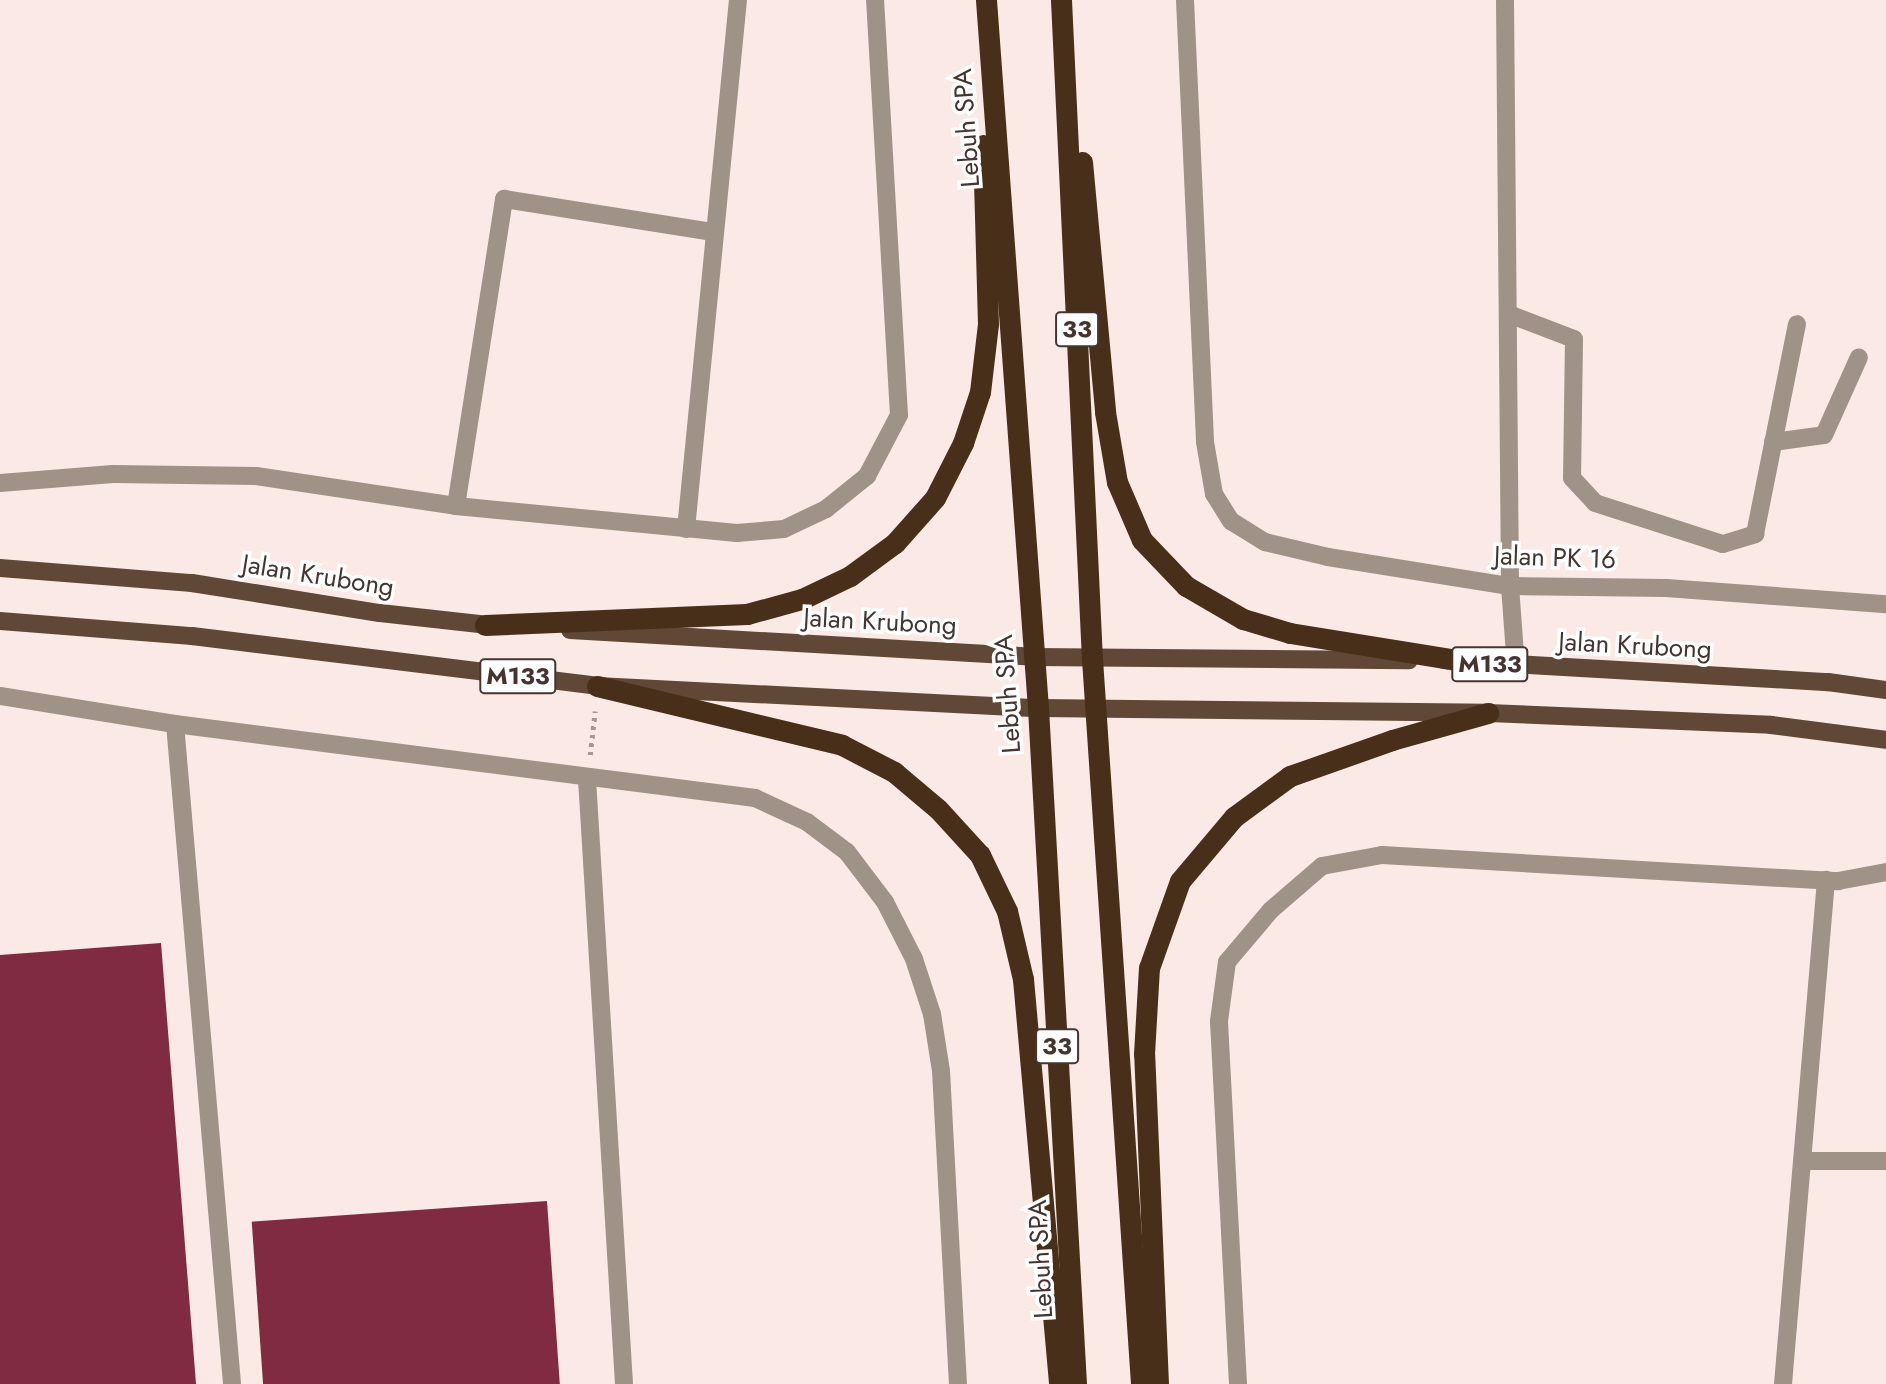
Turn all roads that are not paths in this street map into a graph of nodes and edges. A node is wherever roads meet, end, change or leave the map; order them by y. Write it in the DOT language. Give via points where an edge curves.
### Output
graph roads {
  1 [pos="738,0"];
  2 [pos="875,0"];
  3 [pos="980,0"];
  4 [pos="986,0"];
  5 [pos="1061,0"];
  6 [pos="1067,0"];
  7 [pos="1185,0"];
  8 [pos="1506,0"];
  9 [pos="713,232"];
  10 [pos="1511,315"];
  11 [pos="1797,324"];
  12 [pos="1859,357"];
  13 [pos="1773,442"];
  14 [pos="0,484"];
  15 [pos="456,506"];
  16 [pos="686,529"];
  17 [pos="0,568"];
  18 [pos="1510,586"];
  19 [pos="1886,604"];
  20 [pos="0,621"];
  21 [pos="485,625"];
  22 [pos="1033,657"];
  23 [pos="1092,659"];
  24 [pos="1456,660"];
  25 [pos="1517,667"];
  26 [pos="597,686"];
  27 [pos="1886,690"];
  28 [pos="0,696"];
  29 [pos="1038,708"];
  30 [pos="1096,709"];
  31 [pos="1488,713"];
  32 [pos="175,724"];
  33 [pos="1886,740"];
  34 [pos="587,779"];
  35 [pos="1886,872"];
  36 [pos="1826,880"];
  37 [pos="1802,1161"];
  38 [pos="1886,1161"];
  39 [pos="232,1384"];
  40 [pos="624,1384"];
  41 [pos="958,1384"];
  42 [pos="1059,1384"];
  43 [pos="1076,1384"];
  44 [pos="1141,1384"];
  45 [pos="1158,1384"];
  46 [pos="1238,1384"];
  47 [pos="1783,1384"];
  1 -- 9 [label="street"];
  2 -- 16 [label="street" via="899,415 867,476 826,509 784,528 737,533"];
  3 -- 21 [label="highway" via="988,324 980,392 963,443 936,498 895,543 850,576 802,599 747,614 683,620"];
  4 -- 22 [label="highway, Lebuh SPA / 33"];
  5 -- 23 [label="highway, 33"];
  6 -- 24 [label="highway" via="1105,412 1117,482 1142,540 1186,586 1243,620 1290,633"];
  7 -- 18 [label="street, Jalan PK 16" via="1205,442 1214,494 1231,521 1265,542 1328,557"];
  8 -- 10 [label="street"];
  9 -- 15 [label="street" via="504,199"];
  9 -- 16 [label="street"];
  10 -- 13 [label="street" via="1574,339 1572,478 1594,502 1723,544 1755,534"];
  10 -- 18 [label="street"];
  11 -- 13 [label="street"];
  12 -- 13 [label="street" via="1824,435"];
  14 -- 15 [label="street" via="113,474 256,476"];
  15 -- 16 [label="street"];
  17 -- 21 [label="main road, Jalan Krubong / M133" via="192,583"];
  18 -- 19 [label="street, Jalan PK 16" via="1666,588"];
  18 -- 25 [label="street"];
  20 -- 26 [label="main road, M133" via="192,636"];
  21 -- 22 [label="main road, Jalan Krubong / M133"];
  22 -- 23 [label="main road, Jalan Krubong / M133"];
  22 -- 29 [label="highway, Lebuh SPA / 33"];
  23 -- 24 [label="main road, Jalan Krubong / M133"];
  23 -- 30 [label="highway, 33"];
  24 -- 25 [label="main road, Jalan Krubong / M133"];
  25 -- 27 [label="main road, Jalan Krubong / M133" via="1828,682"];
  26 -- 29 [label="main road, M133"];
  26 -- 42 [label="highway" via="842,745 894,772 938,809 980,855 1007,911 1023,979"];
  28 -- 32 [label="street"];
  29 -- 30 [label="main road, M133"];
  29 -- 43 [label="highway, Lebuh SPA / 33"];
  30 -- 31 [label="main road, M133"];
  30 -- 44 [label="highway, 33"];
  31 -- 33 [label="main road, M133" via="1771,725"];
  31 -- 45 [label="highway" via="1290,776 1234,817 1181,881 1149,968 1144,1054"];
  32 -- 34 [label="street"];
  32 -- 39 [label="street"];
  34 -- 40 [label="street"];
  34 -- 41 [label="street" via="755,798 807,822 847,852 885,902 918,970 932,1014 940,1071"];
  35 -- 36 [label="street"];
  36 -- 37 [label="street"];
  36 -- 46 [label="street" via="1382,855 1322,866 1271,910 1227,962 1219,1021"];
  37 -- 38 [label="street"];
  37 -- 47 [label="street"];
}
